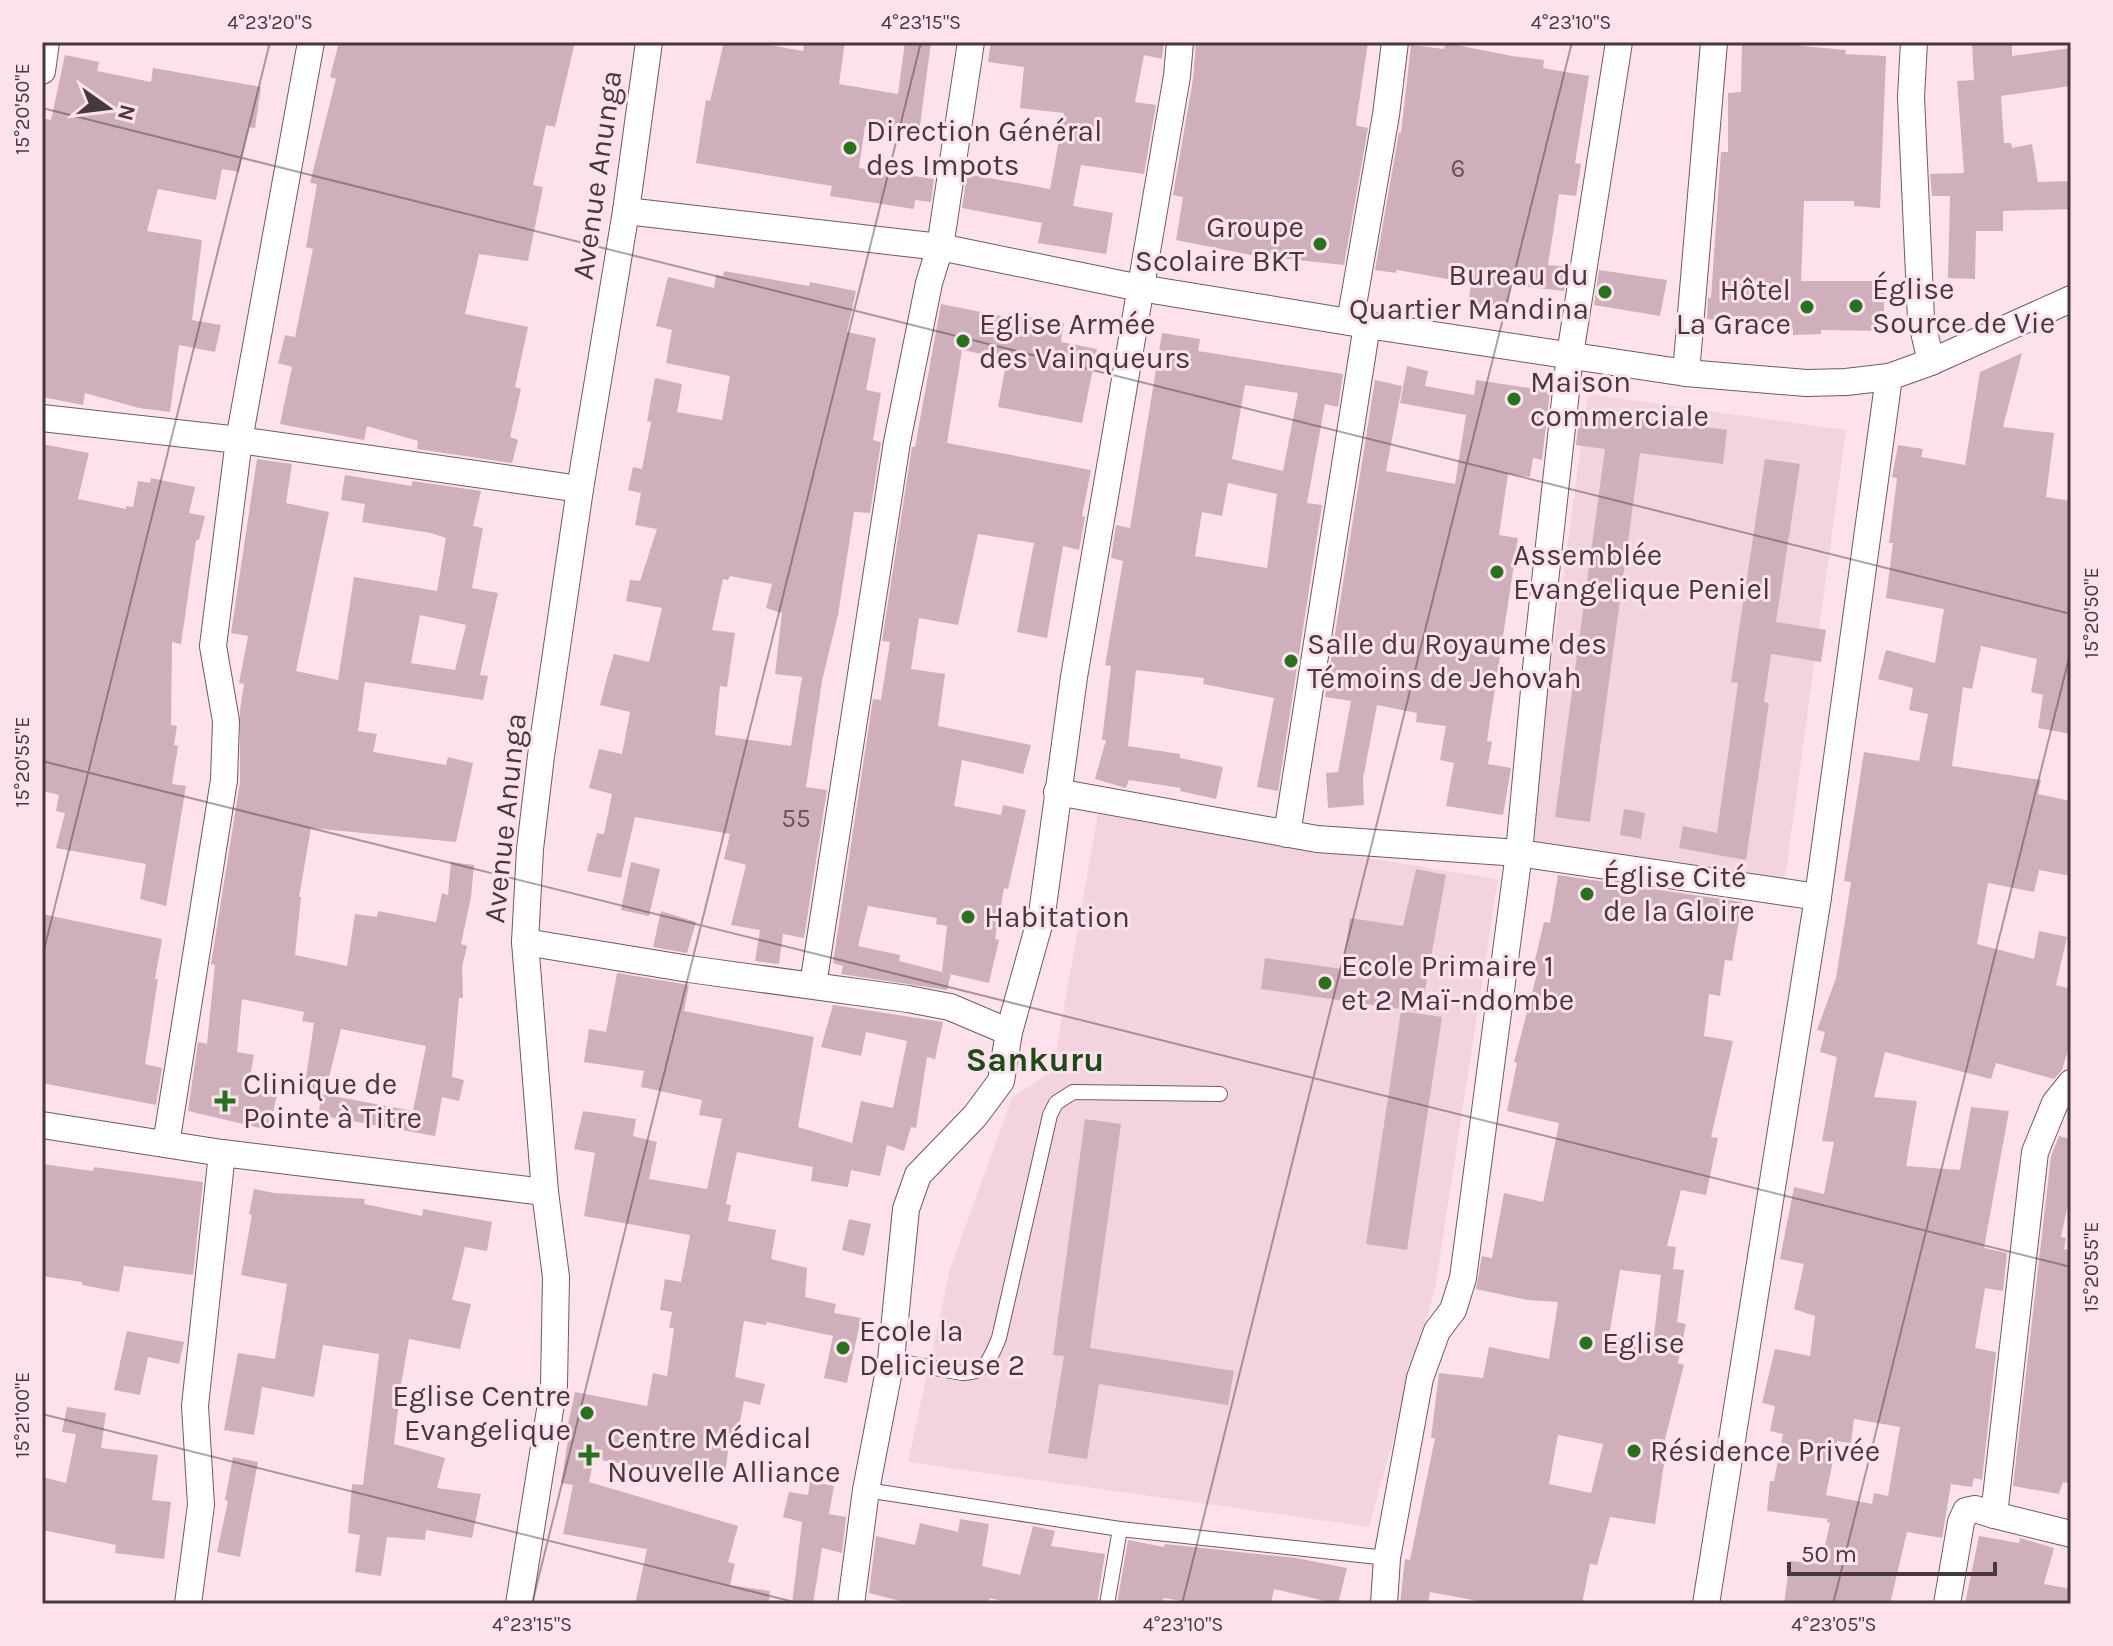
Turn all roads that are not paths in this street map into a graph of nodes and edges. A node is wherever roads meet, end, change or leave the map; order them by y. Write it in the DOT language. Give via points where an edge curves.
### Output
graph roads {
  1 [pos="46,42"];
  2 [pos="311,42"];
  3 [pos="649,42"];
  4 [pos="971,42"];
  5 [pos="1180,42"];
  6 [pos="1395,42"];
  7 [pos="1619,42"];
  8 [pos="1714,42"];
  9 [pos="1914,42"];
  10 [pos="42,71"];
  11 [pos="626,211"];
  12 [pos="940,247"];
  13 [pos="1140,288"];
  14 [pos="2071,299"];
  15 [pos="1358,324"];
  16 [pos="1570,355"];
  17 [pos="1931,362"];
  18 [pos="1686,373"];
  19 [pos="1889,377"];
  20 [pos="42,418"];
  21 [pos="239,440"];
  22 [pos="580,489"];
  23 [pos="1057,792"];
  24 [pos="1287,834"];
  25 [pos="1519,853"];
  26 [pos="1818,897"];
  27 [pos="525,942"];
  28 [pos="813,985"];
  29 [pos="1009,1032"];
  30 [pos="2071,1083"];
  31 [pos="1220,1094"];
  32 [pos="42,1125"];
  33 [pos="166,1144"];
  34 [pos="222,1153"];
  35 [pos="545,1192"];
  36 [pos="891,1360"];
  37 [pos="866,1490"];
  38 [pos="1994,1515"];
  39 [pos="1120,1529"];
  40 [pos="2071,1534"];
  41 [pos="1387,1558"];
  42 [pos="188,1604"];
  43 [pos="519,1604"];
  44 [pos="851,1604"];
  45 [pos="1107,1604"];
  46 [pos="1384,1604"];
  47 [pos="1706,1604"];
  48 [pos="1947,1604"];
  1 -- 10 [label="street"];
  2 -- 21 [label="street"];
  3 -- 11 [label="street, Avenue Anunga"];
  4 -- 12 [label="street"];
  5 -- 13 [label="street"];
  6 -- 15 [label="street"];
  7 -- 16 [label="street"];
  8 -- 18 [label="street"];
  9 -- 17 [label="street" via="1911,97 1921,319"];
  11 -- 12 [label="street"];
  11 -- 22 [label="street, Avenue Anunga"];
  12 -- 13 [label="street"];
  12 -- 28 [label="street" via="897,442"];
  13 -- 15 [label="street"];
  13 -- 23 [label="street"];
  14 -- 17 [label="street"];
  15 -- 16 [label="street"];
  15 -- 24 [label="street"];
  16 -- 18 [label="street"];
  16 -- 25 [label="street"];
  17 -- 19 [label="street"];
  18 -- 19 [label="street" via="1806,383"];
  19 -- 26 [label="street"];
  20 -- 21 [label="street"];
  21 -- 22 [label="street"];
  21 -- 33 [label="street" via="213,646 226,721 224,780"];
  22 -- 27 [label="street, Avenue Anunga" via="541,756"];
  23 -- 24 [label="street"];
  23 -- 29 [label="street" via="1042,914"];
  24 -- 25 [label="street"];
  25 -- 26 [label="street"];
  25 -- 41 [label="street" via="1463,1278 1420,1378"];
  26 -- 47 [label="street"];
  27 -- 28 [label="street"];
  27 -- 35 [label="street, Avenue Anunga"];
  28 -- 29 [label="street" via="950,1007"];
  29 -- 36 [label="street" via="1001,1081 918,1175 906,1209"];
  30 -- 38 [label="street" via="2055,1103 2035,1152"];
  31 -- 36 [label="lane" via="1073,1092 1056,1103 999,1338 987,1366 974,1374"];
  32 -- 33 [label="street"];
  33 -- 34 [label="street"];
  34 -- 35 [label="street"];
  34 -- 42 [label="street" via="195,1406 201,1505"];
  35 -- 43 [label="street, Avenue Anunga" via="556,1277 554,1385"];
  36 -- 37 [label="street"];
  37 -- 39 [label="lane"];
  37 -- 44 [label="street"];
  38 -- 40 [label="street"];
  38 -- 48 [label="street" via="1966,1511"];
  39 -- 41 [label="lane"];
  39 -- 45 [label="lane"];
  41 -- 46 [label="street"];
}
